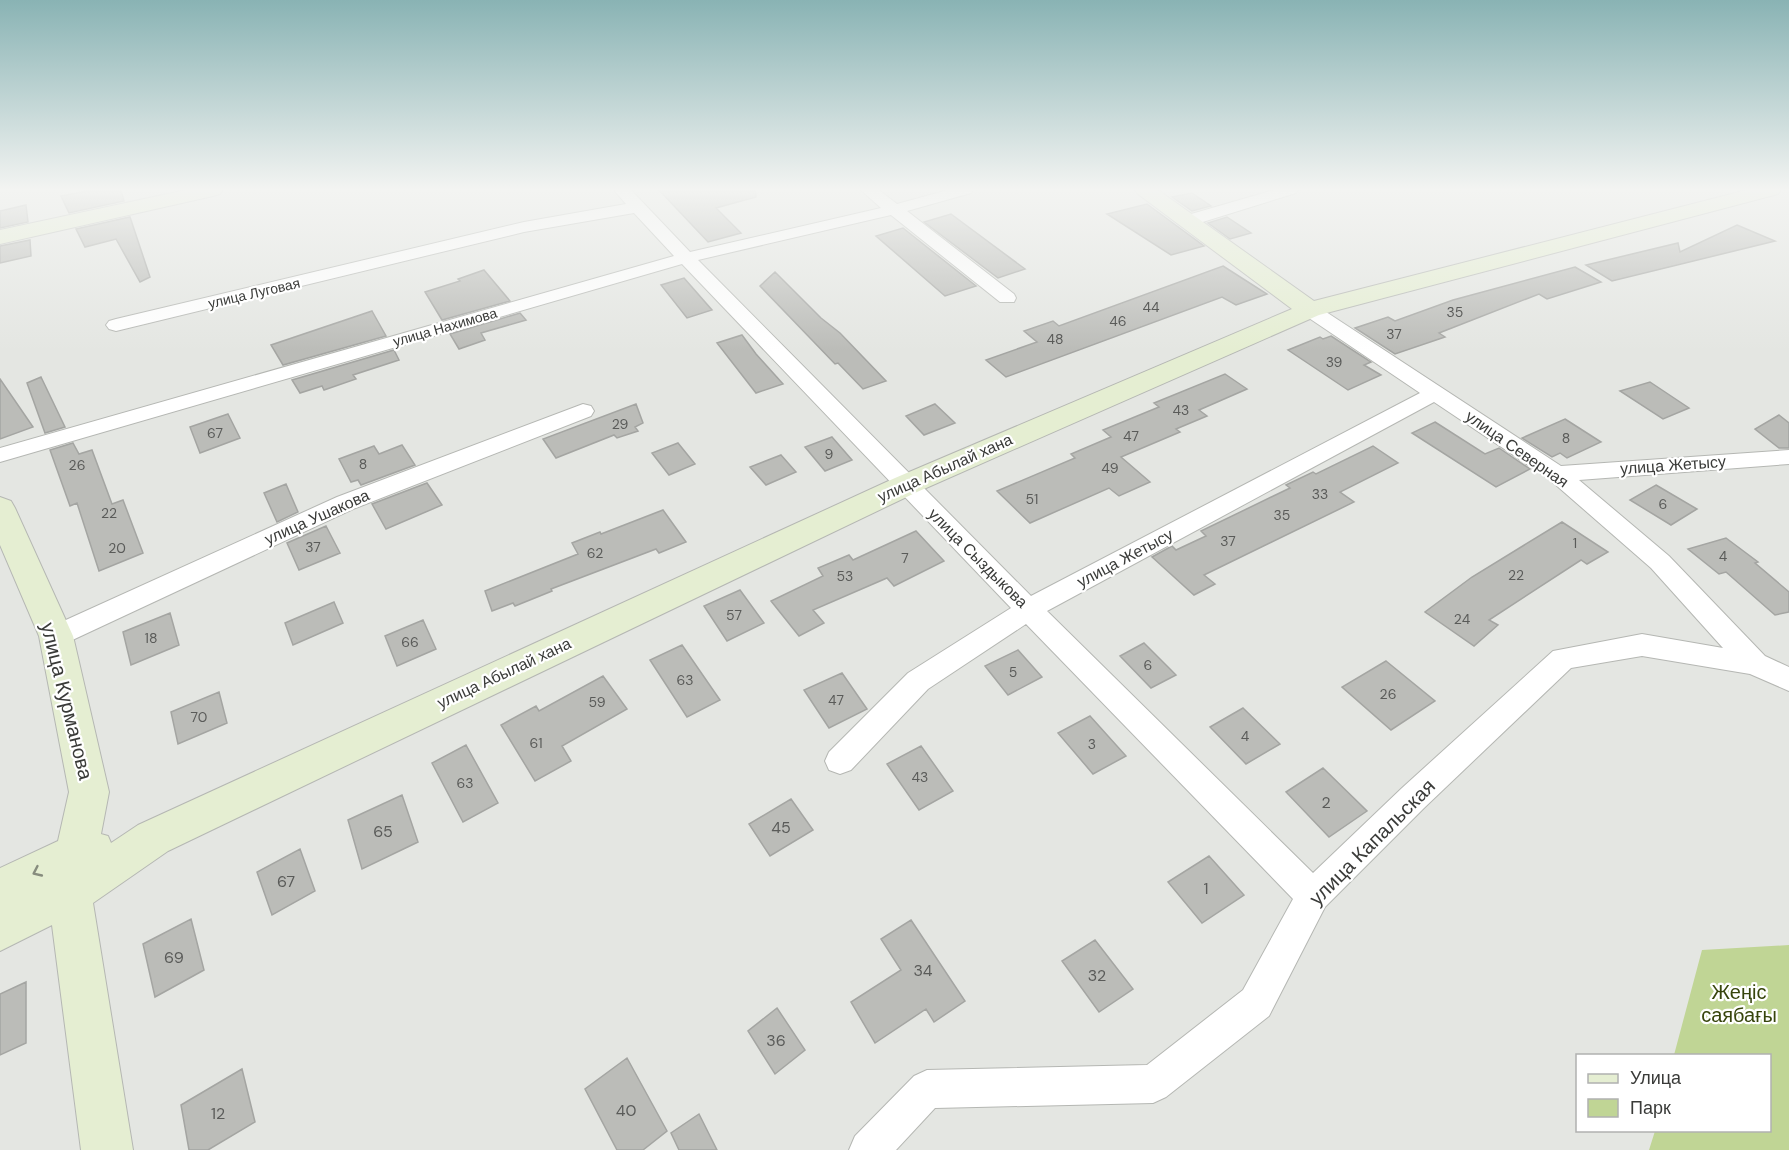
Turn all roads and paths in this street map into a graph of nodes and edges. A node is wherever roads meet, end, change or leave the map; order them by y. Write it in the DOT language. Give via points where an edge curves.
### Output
graph roads {
  1 [pos="455,244"];
  2 [pos="672,244"];
  3 [pos="747,244"];
  4 [pos="937,244"];
  5 [pos="1219,244"];
  6 [pos="1565,244"];
  7 [pos="685,258"];
  8 [pos="1007,298"];
  9 [pos="1310,310"];
  10 [pos="116,325"];
  11 [pos="1435,393"];
  12 [pos="583,411"];
  13 [pos="0,455"];
  14 [pos="1789,457"];
  15 [pos="1557,474"];
  16 [pos="906,485"];
  17 [pos="0,508"];
  18 [pos="1029,609"];
  19 [pos="56,636"];
  20 [pos="1755,664"];
  21 [pos="1789,680"];
  22 [pos="840,761"];
  23 [pos="153,838"];
  24 [pos="76,854"];
  25 [pos="0,889"];
  26 [pos="70,894"];
  27 [pos="1312,896"];
  28 [pos="0,929"];
  29 [pos="107,1150"];
  30 [pos="870,1150"];
  1 -- 10 [label="street, улица Луговая"];
  2 -- 7 [label="street, улица Сыздыкова"];
  3 -- 7 [label="street, улица Нахимова"];
  4 -- 8 [label="street"];
  5 -- 9 [label="street"];
  6 -- 9 [label="street, улица Абылай хана"];
  7 -- 13 [label="street, улица Нахимова"];
  7 -- 16 [label="street, улица Сыздыкова"];
  9 -- 11 [label="street, улица Северная"];
  9 -- 16 [label="street, улица Абылай хана"];
  11 -- 15 [label="street, улица Северная"];
  11 -- 18 [label="street, улица Жетысу"];
  12 -- 19 [label="street, улица Ушакова" via="345,502"];
  14 -- 15 [label="street, улица Жетысу"];
  15 -- 20 [label="street, улица Северная" via="1660,562"];
  16 -- 18 [label="street, улица Сыздыкова"];
  16 -- 23 [label="street, улица Абылай хана"];
  17 -- 19 [label="street, улица Курманова"];
  18 -- 22 [label="street, улица Жетысу" via="918,681"];
  18 -- 27 [label="street, улица Сыздыкова"];
  19 -- 24 [label="street, улица Курманова" via="89,792"];
  20 -- 21 [label="street, улица Капальская"];
  20 -- 27 [label="street, улица Капальская" via="1642,645 1563,659"];
  23 -- 24 [label="street, улица Абылай хана"];
  23 -- 26 [label="street, улица Абылай хана"];
  24 -- 25 [label="street, улица Абылай хана, one-way"];
  24 -- 26 [label="street, улица Курманова"];
  26 -- 28 [label="street, улица Абылай хана"];
  26 -- 29 [label="street, улица Курманова"];
  27 -- 30 [label="street, улица Капальская" via="1256,1003 1153,1084 927,1089"];
}
